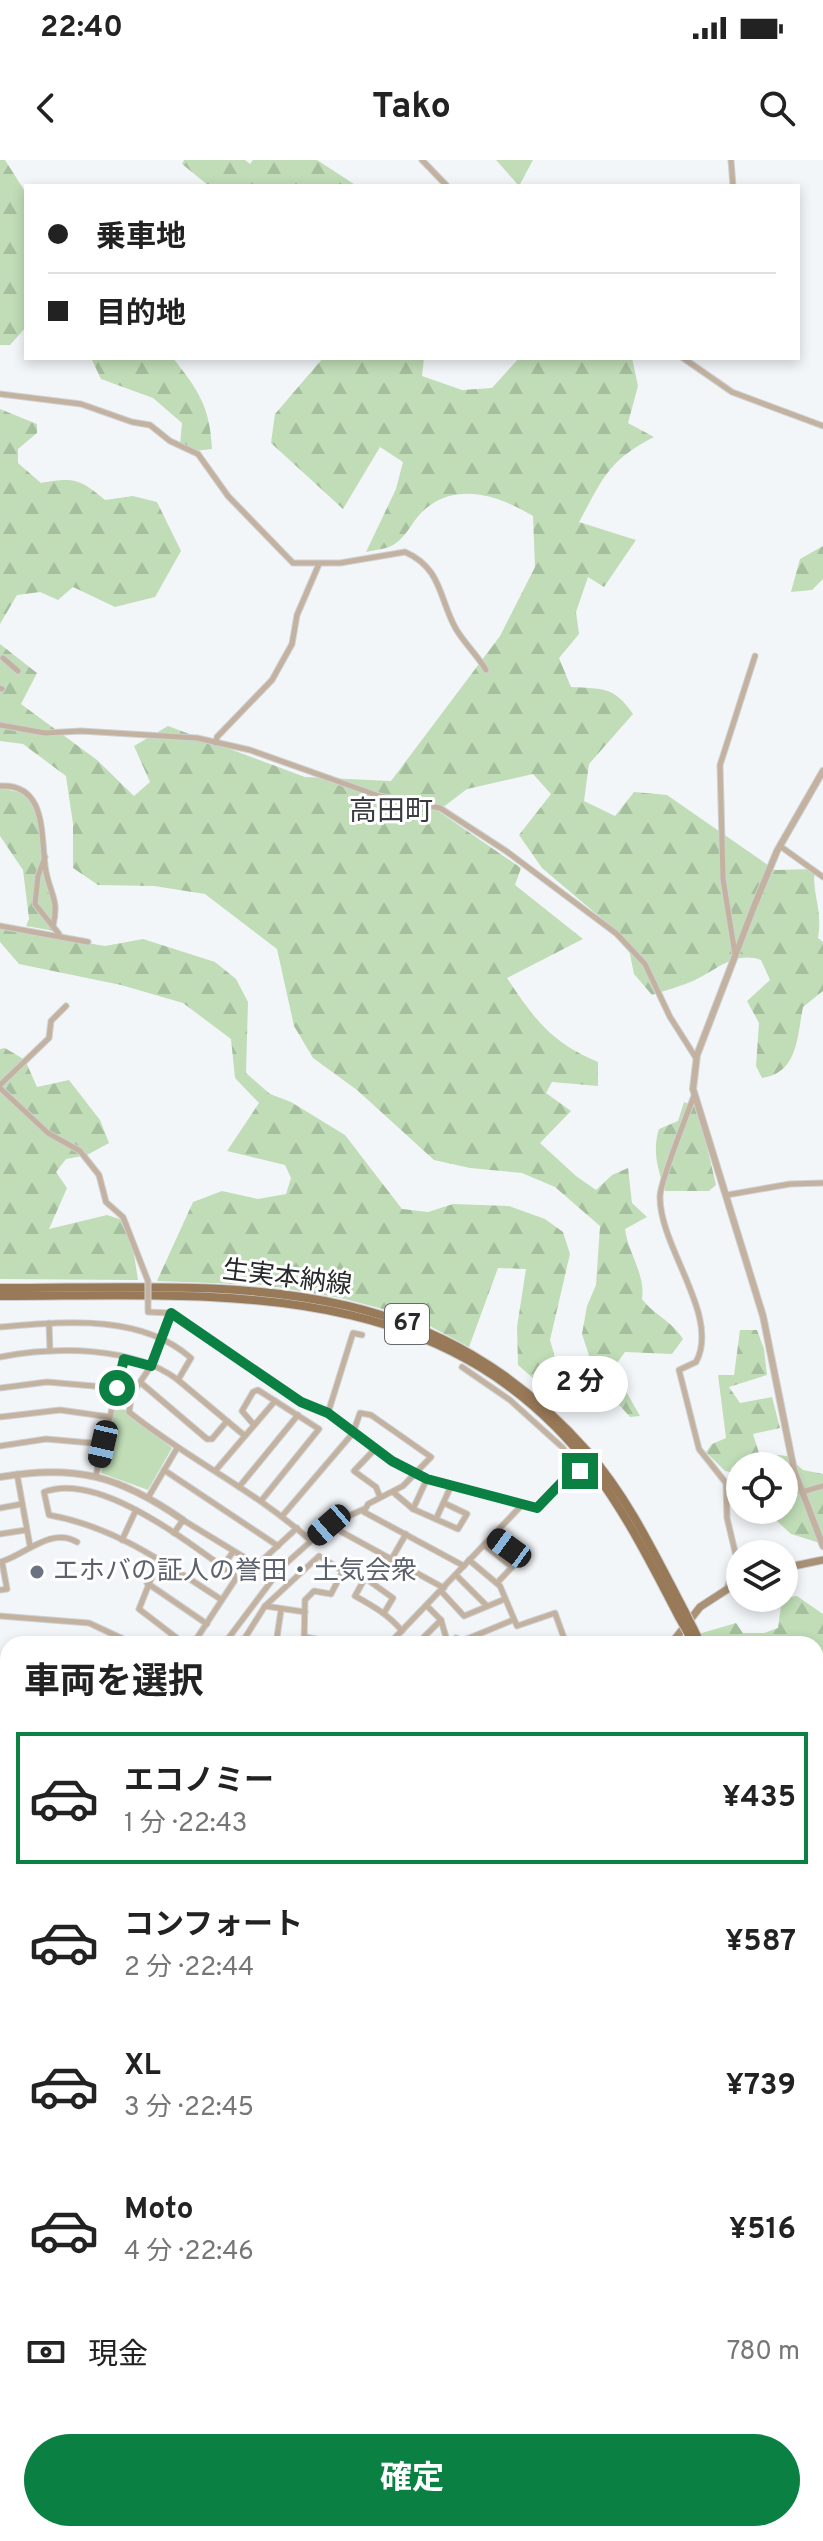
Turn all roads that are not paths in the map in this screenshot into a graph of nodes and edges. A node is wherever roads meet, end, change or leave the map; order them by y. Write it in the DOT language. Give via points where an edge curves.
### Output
graph roads {
  1 [pos="422,160"];
  2 [pos="731,160"];
  3 [pos="445,184"];
  4 [pos="733,184"];
  5 [pos="685,360"];
  6 [pos="692,360"];
  7 [pos="690,365"];
  8 [pos="0,394"];
  9 [pos="823,426"];
  10 [pos="319,564"];
  11 [pos="755,656"];
  12 [pos="2,658"];
  13 [pos="486,670"];
  14 [pos="18,671"];
  15 [pos="0,725"];
  16 [pos="216,743"];
  17 [pos="823,771"];
  18 [pos="0,786"];
  19 [pos="780,846"];
  20 [pos="46,855"];
  21 [pos="823,877"];
  22 [pos="0,926"];
  23 [pos="53,926"];
  24 [pos="59,934"];
  25 [pos="88,942"];
  26 [pos="735,955"];
  27 [pos="66,1006"];
  28 [pos="696,1058"];
  29 [pos="0,1087"];
  30 [pos="694,1096"];
  31 [pos="823,1183"];
  32 [pos="727,1195"];
  33 [pos="0,1288"];
  34 [pos="0,1296"];
  35 [pos="171,1313"];
  36 [pos="49,1323"];
  37 [pos="0,1327"];
  38 [pos="362,1335"];
  39 [pos="161,1339"];
  40 [pos="50,1351"];
  41 [pos="0,1357"];
  42 [pos="124,1359"];
  43 [pos="151,1366"];
  44 [pos="462,1367"];
  45 [pos="178,1380"];
  46 [pos="140,1382"];
  47 [pos="0,1388"];
  48 [pos="117,1388"];
  49 [pos="275,1401"];
  50 [pos="328,1413"];
  51 [pos="298,1415"];
  52 [pos="0,1417"];
  53 [pos="110,1417"];
  54 [pos="227,1421"];
  55 [pos="254,1425"];
  56 [pos="353,1433"];
  57 [pos="245,1436"];
  58 [pos="103,1444"];
  59 [pos="0,1446"];
  60 [pos="375,1449"];
  61 [pos="176,1450"];
  62 [pos="164,1470"];
  63 [pos="216,1470"];
  64 [pos="61,1471"];
  65 [pos="416,1473"];
  66 [pos="17,1474"];
  67 [pos="96,1475"];
  68 [pos="0,1477"];
  69 [pos="427,1479"];
  70 [pos="451,1486"];
  71 [pos="823,1486"];
  72 [pos="239,1487"];
  73 [pos="61,1489"];
  74 [pos="393,1492"];
  75 [pos="801,1493"];
  76 [pos="149,1496"];
  77 [pos="380,1497"];
  78 [pos="261,1501"];
  79 [pos="444,1503"];
  80 [pos="22,1504"];
  81 [pos="522,1505"];
  82 [pos="0,1508"];
  83 [pos="364,1509"];
  84 [pos="413,1509"];
  85 [pos="136,1510"];
  86 [pos="283,1515"];
  87 [pos="436,1519"];
  88 [pos="183,1520"];
  89 [pos="329,1525"];
  90 [pos="297,1528"];
  91 [pos="26,1530"];
  92 [pos="0,1534"];
  93 [pos="173,1534"];
  94 [pos="406,1534"];
  95 [pos="493,1536"];
  96 [pos="122,1540"];
  97 [pos="732,1540"];
  98 [pos="311,1541"];
  99 [pos="77,1542"];
  100 [pos="484,1545"];
  101 [pos="30,1546"];
  102 [pos="278,1546"];
  103 [pos="823,1546"];
  104 [pos="233,1552"];
  105 [pos="159,1559"];
  106 [pos="391,1560"];
  107 [pos="469,1560"];
  108 [pos="526,1560"];
  109 [pos="823,1560"];
  110 [pos="1,1562"];
  111 [pos="798,1565"];
  112 [pos="464,1566"];
  113 [pos="222,1567"];
  114 [pos="456,1575"];
  115 [pos="147,1583"];
  116 [pos="497,1583"];
  117 [pos="726,1589"];
  118 [pos="0,1590"];
  119 [pos="442,1590"];
  120 [pos="505,1599"];
  121 [pos="222,1600"];
  122 [pos="265,1606"];
  123 [pos="427,1606"];
  124 [pos="487,1606"];
  125 [pos="281,1610"];
  126 [pos="305,1612"];
  127 [pos="384,1613"];
  128 [pos="682,1614"];
  129 [pos="0,1616"];
  130 [pos="441,1620"];
  131 [pos="513,1620"];
  132 [pos="207,1624"];
  133 [pos="690,1630"];
  134 [pos="402,1631"];
  135 [pos="117,1636"];
  136 [pos="174,1636"];
  137 [pos="197,1636"];
  138 [pos="231,1636"];
  139 [pos="244,1636"];
  140 [pos="277,1636"];
  141 [pos="305,1636"];
  142 [pos="397,1636"];
  143 [pos="425,1636"];
  144 [pos="444,1636"];
  145 [pos="474,1636"];
  146 [pos="563,1636"];
  147 [pos="677,1636"];
  148 [pos="691,1636"];
  149 [pos="695,1636"];
  1 -- 3 [label="street"];
  2 -- 4 [label="street"];
  5 -- 7 [label="street"];
  6 -- 7 [label="street"];
  7 -- 9 [label="street" via="732,392"];
  8 -- 10 [label="street" via="94,406 150,425 198,454 228,496 288,561"];
  10 -- 13 [label="street" via="405,552 414,556 433,572 457,631"];
  10 -- 16 [label="street" via="297,615 292,644 272,680"];
  11 -- 26 [label="street" via="720,765 723,879"];
  12 -- 14 [label="street"];
  15 -- 16 [label="street" via="66,734 168,734"];
  16 -- 28 [label="street" via="368,792 440,808 506,851 645,964"];
  17 -- 19 [label="street"];
  18 -- 20 [label="street" via="21,789 35,802"];
  19 -- 21 [label="street"];
  19 -- 26 [label="street"];
  20 -- 23 [label="street" via="57,904"];
  20 -- 23 [label="street" via="35,899"];
  22 -- 24 [label="street"];
  23 -- 24 [label="street"];
  24 -- 25 [label="street"];
  26 -- 28 [label="street"];
  27 -- 29 [label="street" via="51,1021 49,1038"];
  28 -- 30 [label="street"];
  29 -- 35 [label="street, bridge" via="48,1133 80,1151 99,1175 106,1202 123,1217 148,1281 148,1312"];
  30 -- 32 [label="street"];
  30 -- 97 [label="street" via="660,1193 665,1232 693,1296 703,1339 696,1362 679,1370 699,1449 726,1483"];
  31 -- 32 [label="street"];
  32 -- 75 [label="street" via="763,1316"];
  33 -- 128 [label="main road, 生実本納線 / 67" via="277,1292 355,1306 430,1334 512,1382 588,1452 632,1514"];
  34 -- 128 [label="main road, 生実本納線 / 67" via="286,1301 364,1316 444,1348 519,1396 580,1454 634,1530"];
  35 -- 39 [label="street"];
  35 -- 50 [label="street" via="301,1402"];
  36 -- 37 [label="street"];
  36 -- 39 [label="street" via="102,1324"];
  36 -- 40 [label="street"];
  38 -- 50 [label="street" via="353,1333"];
  39 -- 43 [label="street"];
  39 -- 45 [label="street" via="191,1358"];
  40 -- 41 [label="street"];
  40 -- 42 [label="street"];
  42 -- 43 [label="street"];
  42 -- 48 [label="street"];
  43 -- 45 [label="street"];
  43 -- 46 [label="street"];
  44 -- 81 [label="street" via="510,1400 562,1447 580,1471 540,1507"];
  45 -- 54 [label="street"];
  46 -- 54 [label="street" via="207,1439"];
  46 -- 61 [label="street" via="129,1412"];
  47 -- 48 [label="street" via="47,1382"];
  48 -- 53 [label="street"];
  49 -- 51 [label="street"];
  49 -- 55 [label="street"];
  49 -- 55 [label="street" via="253,1392 241,1414"];
  50 -- 56 [label="street"];
  51 -- 72 [label="street"];
  51 -- 78 [label="street" via="318,1432"];
  52 -- 53 [label="street" via="60,1410"];
  53 -- 58 [label="street"];
  54 -- 57 [label="street"];
  55 -- 57 [label="street"];
  56 -- 60 [label="street"];
  56 -- 65 [label="street" via="360,1413 382,1423 429,1453"];
  56 -- 86 [label="street"];
  57 -- 63 [label="street"];
  58 -- 59 [label="street" via="46,1439"];
  58 -- 67 [label="street"];
  60 -- 65 [label="street"];
  60 -- 77 [label="street" via="354,1471 376,1487"];
  61 -- 62 [label="street"];
  61 -- 63 [label="street"];
  62 -- 76 [label="street"];
  62 -- 102 [label="street"];
  63 -- 72 [label="street"];
  64 -- 66 [label="street"];
  64 -- 67 [label="street"];
  64 -- 73 [label="street"];
  65 -- 69 [label="street"];
  65 -- 74 [label="street"];
  66 -- 68 [label="street"];
  66 -- 80 [label="street"];
  67 -- 76 [label="street"];
  69 -- 70 [label="street"];
  69 -- 84 [label="street"];
  70 -- 79 [label="street"];
  70 -- 81 [label="street"];
  71 -- 75 [label="street"];
  72 -- 78 [label="street"];
  73 -- 85 [label="street" via="102,1495"];
  73 -- 96 [label="street" via="44,1492 49,1515 89,1523"];
  74 -- 77 [label="street"];
  74 -- 84 [label="street"];
  75 -- 103 [label="street"];
  76 -- 88 [label="street"];
  77 -- 83 [label="street"];
  78 -- 86 [label="street"];
  79 -- 87 [label="street"];
  79 -- 87 [label="street" via="466,1517 458,1529"];
  80 -- 82 [label="street"];
  80 -- 91 [label="street"];
  81 -- 95 [label="street"];
  83 -- 89 [label="street"];
  83 -- 94 [label="street"];
  84 -- 87 [label="street"];
  85 -- 93 [label="street"];
  85 -- 96 [label="street"];
  86 -- 90 [label="street"];
  88 -- 93 [label="street"];
  88 -- 104 [label="street"];
  89 -- 98 [label="street"];
  89 -- 106 [label="street"];
  90 -- 98 [label="street"];
  90 -- 102 [label="street"];
  91 -- 92 [label="street"];
  91 -- 101 [label="street"];
  93 -- 113 [label="street"];
  94 -- 106 [label="street"];
  94 -- 112 [label="street"];
  95 -- 100 [label="street"];
  95 -- 108 [label="street"];
  96 -- 105 [label="street"];
  98 -- 138 [label="street" via="252,1602"];
  99 -- 101 [label="street" via="66,1538"];
  100 -- 107 [label="street"];
  100 -- 116 [label="street" via="514,1566"];
  101 -- 110 [label="street"];
  102 -- 104 [label="street" via="257,1565"];
  104 -- 113 [label="street"];
  105 -- 115 [label="street"];
  105 -- 121 [label="street"];
  106 -- 119 [label="street"];
  107 -- 112 [label="street"];
  107 -- 116 [label="street"];
  109 -- 111 [label="main road"];
  110 -- 118 [label="street" via="7,1589"];
  112 -- 114 [label="street"];
  113 -- 121 [label="street" via="235,1577"];
  114 -- 119 [label="street"];
  114 -- 124 [label="street"];
  115 -- 132 [label="street"];
  115 -- 136 [label="street" via="139,1609"];
  116 -- 120 [label="street"];
  117 -- 147 [label="main road" via="692,1615"];
  119 -- 123 [label="street"];
  119 -- 124 [label="street" via="464,1616"];
  120 -- 124 [label="street"];
  120 -- 131 [label="street"];
  121 -- 132 [label="street"];
  122 -- 125 [label="street"];
  122 -- 126 [label="street" via="314,1556 342,1567 331,1594 314,1591 305,1600"];
  122 -- 139 [label="street"];
  123 -- 130 [label="street"];
  123 -- 134 [label="street"];
  125 -- 126 [label="street"];
  125 -- 140 [label="street"];
  126 -- 141 [label="street"];
  127 -- 127 [label="street" via="355,1596 365,1578 393,1598"];
  127 -- 134 [label="street"];
  128 -- 133 [label="main road, 生実本納線 / 67, bridge"];
  129 -- 135 [label="street" via="89,1623"];
  130 -- 143 [label="street"];
  130 -- 144 [label="street"];
  131 -- 145 [label="street"];
  131 -- 146 [label="street" via="520,1626 555,1613"];
  132 -- 137 [label="street"];
  133 -- 148 [label="main road, 生実本納線 / 67"];
  133 -- 149 [label="main road, 生実本納線 / 67"];
  134 -- 142 [label="street"];
}
